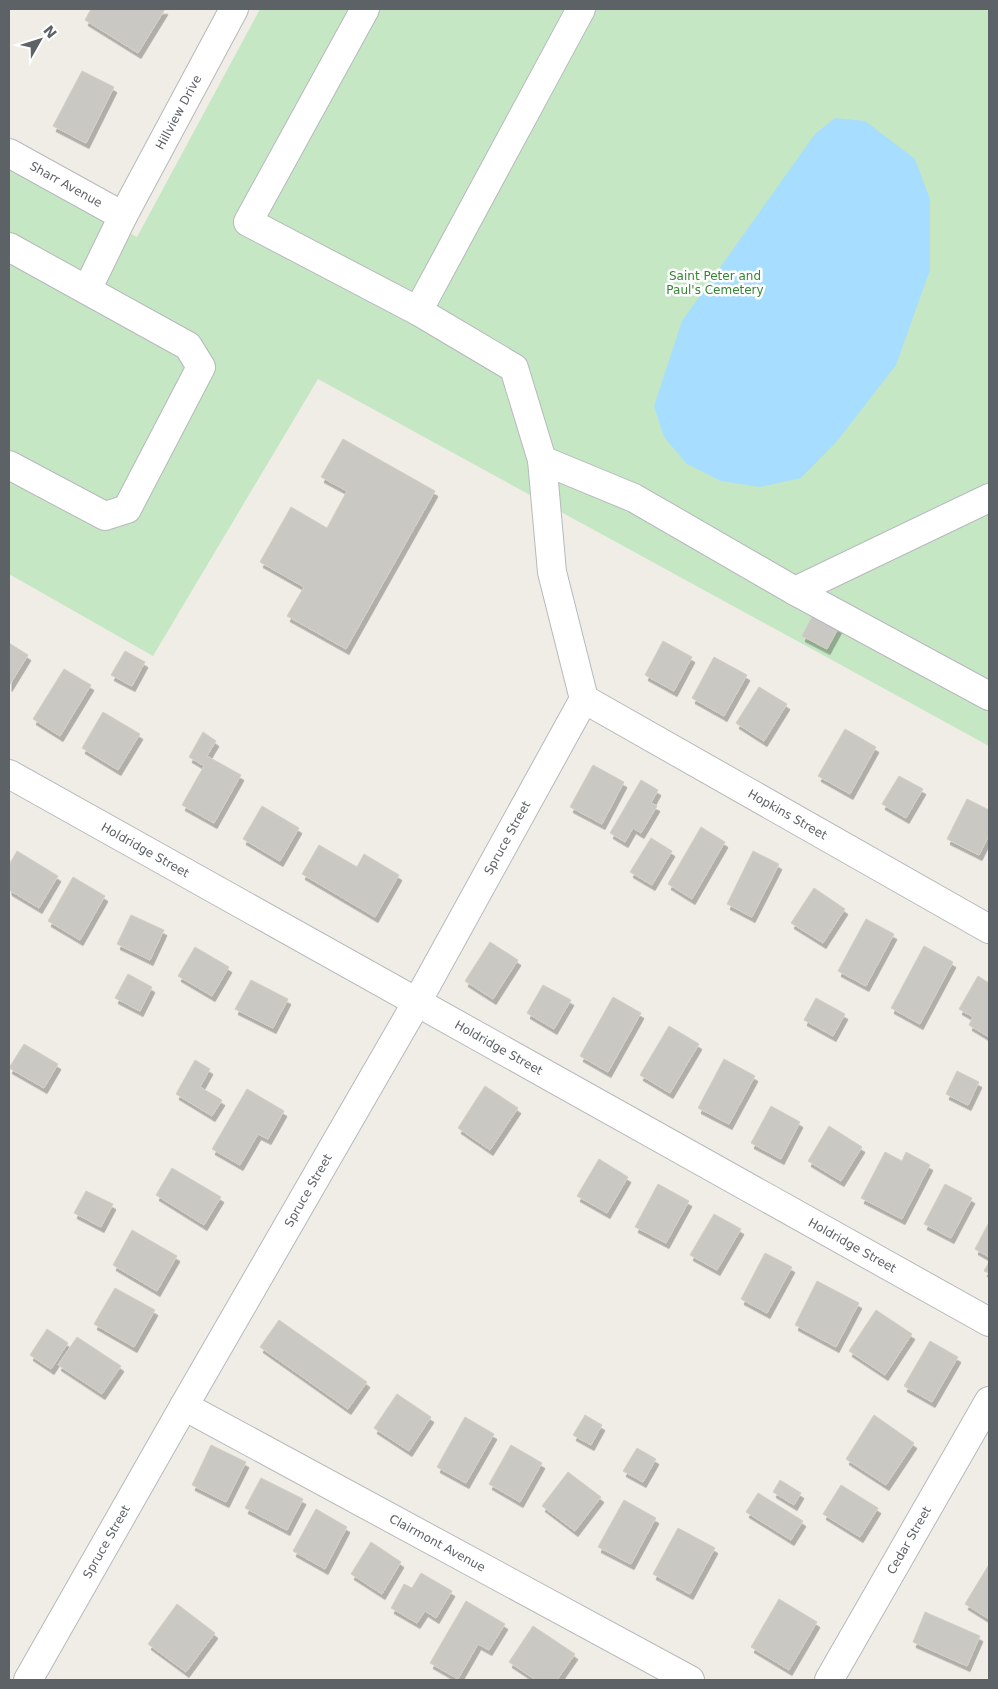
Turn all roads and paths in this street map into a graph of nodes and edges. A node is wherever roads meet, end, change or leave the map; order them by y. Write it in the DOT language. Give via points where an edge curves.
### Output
graph roads {
  1 [pos="234,9"];
  2 [pos="365,9"];
  3 [pos="581,9"];
  4 [pos="9,153"];
  5 [pos="123,216"];
  6 [pos="9,247"];
  7 [pos="87,290"];
  8 [pos="418,311"];
  9 [pos="542,460"];
  10 [pos="9,465"];
  11 [pos="989,498"];
  12 [pos="795,591"];
  13 [pos="989,696"];
  14 [pos="584,699"];
  15 [pos="10,778"];
  16 [pos="989,929"];
  17 [pos="417,1002"];
  18 [pos="989,1322"];
  19 [pos="989,1401"];
  20 [pos="184,1406"];
  21 [pos="28,1680"];
  22 [pos="690,1680"];
  23 [pos="829,1680"];
  1 -- 5 [label="street, Hillview Drive"];
  2 -- 8 [label="street" via="248,222"];
  3 -- 8 [label="street"];
  4 -- 5 [label="street, Sharr Avenue"];
  5 -- 7 [label="street, Hillview Drive"];
  6 -- 7 [label="street"];
  7 -- 10 [label="street" via="188,346 201,367 127,510 105,516"];
  8 -- 9 [label="street" via="514,368"];
  9 -- 12 [label="street" via="634,498"];
  9 -- 14 [label="street" via="552,572"];
  11 -- 12 [label="street"];
  12 -- 13 [label="street"];
  14 -- 16 [label="street, Hopkins Street"];
  14 -- 17 [label="street, Spruce Street"];
  15 -- 17 [label="street, Holdridge Street"];
  17 -- 18 [label="street, Holdridge Street"];
  17 -- 20 [label="street, Spruce Street"];
  19 -- 23 [label="street, Cedar Street"];
  20 -- 21 [label="street, Spruce Street"];
  20 -- 22 [label="street, Clairmont Avenue"];
}
